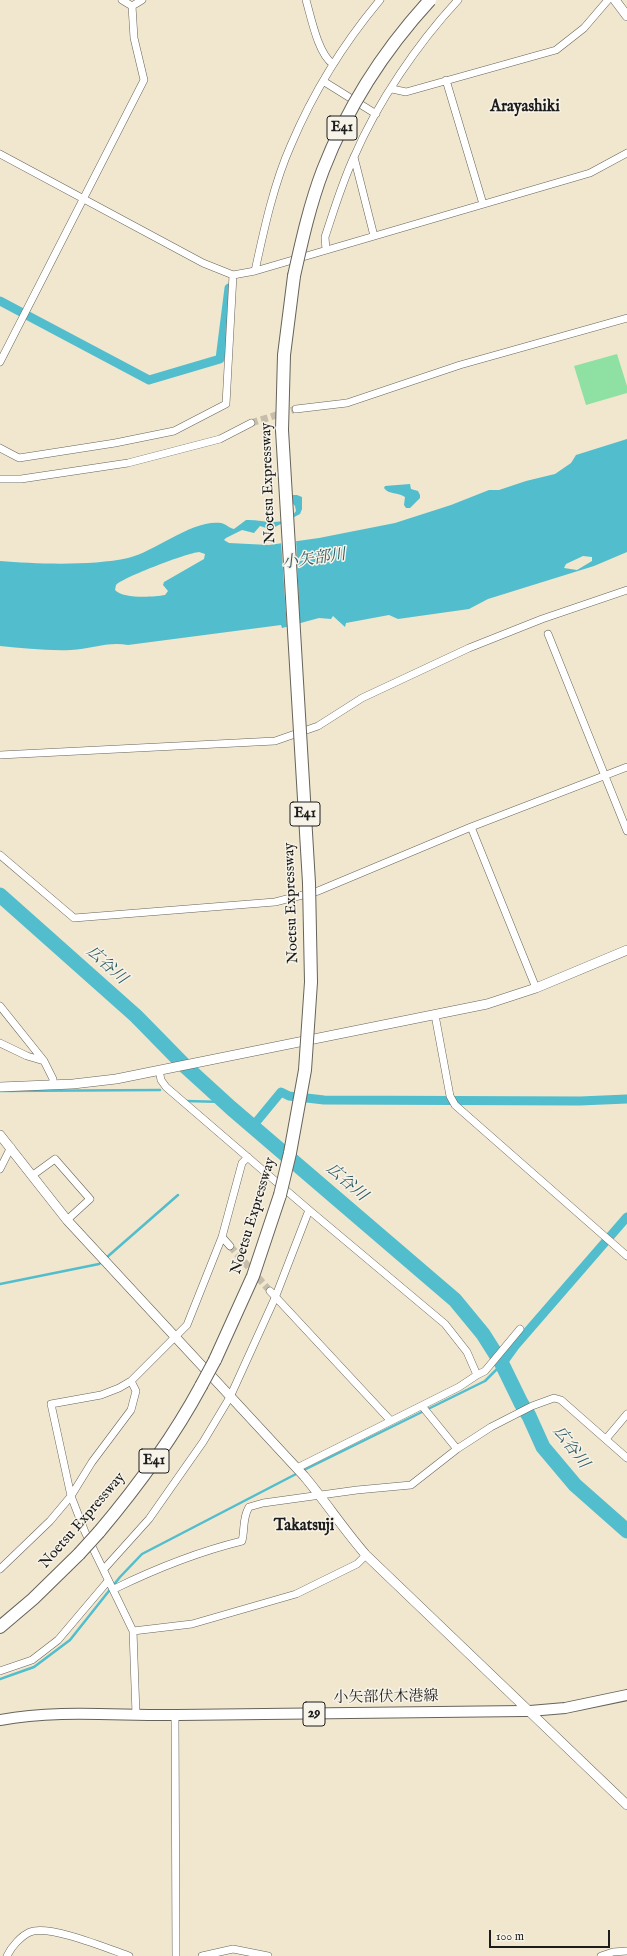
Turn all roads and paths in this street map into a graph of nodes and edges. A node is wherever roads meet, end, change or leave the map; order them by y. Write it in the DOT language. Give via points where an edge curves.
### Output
graph roads {
  1 [pos="122,0"];
  2 [pos="142,0"];
  3 [pos="306,0"];
  4 [pos="380,0"];
  5 [pos="430,0"];
  6 [pos="458,0"];
  7 [pos="608,0"];
  8 [pos="615,0"];
  9 [pos="132,6"];
  10 [pos="627,16"];
  11 [pos="333,64"];
  12 [pos="446,80"];
  13 [pos="323,81"];
  14 [pos="392,89"];
  15 [pos="376,114"];
  16 [pos="627,153"];
  17 [pos="0,154"];
  18 [pos="354,157"];
  19 [pos="83,198"];
  20 [pos="483,204"];
  21 [pos="374,236"];
  22 [pos="326,250"];
  23 [pos="255,271"];
  24 [pos="233,275"];
  25 [pos="627,318"];
  26 [pos="0,362"];
  27 [pos="296,409"];
  28 [pos="251,423"];
  29 [pos="0,448"];
  30 [pos="0,479"];
  31 [pos="627,590"];
  32 [pos="548,634"];
  33 [pos="0,755"];
  34 [pos="627,767"];
  35 [pos="605,776"];
  36 [pos="471,827"];
  37 [pos="627,831"];
  38 [pos="0,855"];
  39 [pos="627,950"];
  40 [pos="536,988"];
  41 [pos="0,1006"];
  42 [pos="436,1015"];
  43 [pos="0,1043"];
  44 [pos="44,1061"];
  45 [pos="163,1069"];
  46 [pos="53,1084"];
  47 [pos="0,1087"];
  48 [pos="0,1135"];
  49 [pos="11,1147"];
  50 [pos="248,1157"];
  51 [pos="0,1168"];
  52 [pos="33,1175"];
  53 [pos="309,1210"];
  54 [pos="67,1220"];
  55 [pos="222,1238"];
  56 [pos="230,1246"];
  57 [pos="627,1256"];
  58 [pos="270,1291"];
  59 [pos="276,1298"];
  60 [pos="520,1329"];
  61 [pos="175,1338"];
  62 [pos="477,1375"];
  63 [pos="132,1381"];
  64 [pos="230,1397"];
  65 [pos="422,1406"];
  66 [pos="627,1414"];
  67 [pos="391,1421"];
  68 [pos="606,1439"];
  69 [pos="457,1449"];
  70 [pos="627,1458"];
  71 [pos="297,1468"];
  72 [pos="71,1496"];
  73 [pos="321,1496"];
  74 [pos="366,1556"];
  75 [pos="0,1569"];
  76 [pos="104,1569"];
  77 [pos="111,1585"];
  78 [pos="0,1628"];
  79 [pos="134,1631"];
  80 [pos="0,1671"];
  81 [pos="627,1695"];
  82 [pos="530,1711"];
  83 [pos="136,1714"];
  84 [pos="176,1715"];
  85 [pos="0,1720"];
  86 [pos="627,1805"];
  87 [pos="627,1951"];
  88 [pos="7,1956"];
  89 [pos="129,1956"];
  90 [pos="176,1956"];
  91 [pos="202,1956"];
  92 [pos="268,1956"];
  93 [pos="602,1956"];
  1 -- 9 [label="street"];
  2 -- 9 [label="street"];
  3 -- 11 [label="street" via="327,60"];
  4 -- 11 [label="street"];
  5 -- 78 [label="highway, Noetsu Expressway / E41, bridge" via="374,73 338,137 312,203 294,276 284,355 282,430 309,883 311,982 310,1025 304,1077 280,1195 253,1276 215,1360 173,1434 99,1532 33,1599"];
  6 -- 14 [label="street" via="414,54"];
  7 -- 12 [label="street" via="584,28 556,50"];
  8 -- 10 [label="street"];
  9 -- 19 [label="street" via="134,38 144,80"];
  11 -- 13 [label="street"];
  12 -- 14 [label="street" via="406,92"];
  12 -- 20 [label="street"];
  13 -- 15 [label="street"];
  13 -- 23 [label="street" via="290,145 271,204"];
  14 -- 15 [label="street"];
  15 -- 18 [label="street"];
  16 -- 20 [label="street" via="590,173"];
  17 -- 19 [label="street"];
  18 -- 21 [label="street"];
  18 -- 22 [label="street" via="325,237"];
  19 -- 24 [label="street" via="203,263"];
  19 -- 26 [label="street"];
  20 -- 21 [label="street"];
  21 -- 22 [label="street"];
  22 -- 23 [label="street"];
  23 -- 24 [label="street"];
  24 -- 29 [label="street" via="226,404 174,431 115,443 19,458"];
  25 -- 27 [label="street" via="460,365 347,403"];
  28 -- 30 [label="street" via="220,439 128,463 21,479"];
  31 -- 33 [label="street" via="542,619 469,648 362,698 318,726 275,742"];
  32 -- 35 [label="street"];
  34 -- 35 [label="street"];
  35 -- 36 [label="street"];
  35 -- 37 [label="street"];
  36 -- 38 [label="street" via="318,891 275,902 74,918"];
  36 -- 40 [label="street"];
  39 -- 40 [label="street"];
  40 -- 42 [label="street" via="487,1004"];
  41 -- 44 [label="street"];
  42 -- 45 [label="street"];
  42 -- 57 [label="street" via="450,1096 455,1105"];
  43 -- 44 [label="street"];
  44 -- 46 [label="street"];
  45 -- 46 [label="street" via="116,1079"];
  45 -- 50 [label="street" via="161,1080 166,1087"];
  46 -- 47 [label="street"];
  48 -- 49 [label="street"];
  49 -- 51 [label="street"];
  49 -- 52 [label="street"];
  50 -- 53 [label="street"];
  50 -- 55 [label="street" via="242,1163"];
  52 -- 54 [label="street"];
  52 -- 54 [label="street" via="55,1159 90,1199"];
  53 -- 59 [label="street"];
  53 -- 62 [label="street" via="445,1324 467,1352"];
  54 -- 61 [label="street"];
  55 -- 56 [label="street"];
  55 -- 61 [label="street" via="187,1326"];
  58 -- 59 [label="street"];
  59 -- 64 [label="street"];
  59 -- 67 [label="street"];
  60 -- 62 [label="street" via="485,1371"];
  61 -- 63 [label="street"];
  61 -- 64 [label="street"];
  62 -- 65 [label="street"];
  63 -- 72 [label="street" via="136,1391 131,1410 92,1462"];
  63 -- 72 [label="street" via="102,1395 51,1404"];
  64 -- 71 [label="street"];
  64 -- 76 [label="street" via="203,1442 149,1519"];
  65 -- 67 [label="street"];
  65 -- 69 [label="street"];
  66 -- 68 [label="street"];
  67 -- 71 [label="street"];
  68 -- 69 [label="street" via="561,1400 554,1398 491,1426"];
  68 -- 70 [label="street"];
  69 -- 73 [label="street" via="410,1486"];
  71 -- 73 [label="street"];
  72 -- 75 [label="street"];
  72 -- 76 [label="street" via="85,1532"];
  73 -- 74 [label="street"];
  73 -- 77 [label="street" via="249,1507 243,1517 242,1541 170,1563"];
  74 -- 79 [label="street" via="357,1564 296,1594 192,1624"];
  74 -- 82 [label="street"];
  76 -- 77 [label="street"];
  77 -- 79 [label="street"];
  77 -- 80 [label="street" via="58,1640 32,1660"];
  79 -- 83 [label="street"];
  81 -- 82 [label="main road, 小矢部伏木港線 / 29" via="565,1708"];
  82 -- 84 [label="main road, 小矢部伏木港線 / 29"];
  82 -- 86 [label="street"];
  83 -- 84 [label="main road, 小矢部伏木港線 / 29"];
  83 -- 85 [label="main road, 小矢部伏木港線 / 29" via="53,1714"];
  84 -- 90 [label="street"];
  87 -- 93 [label="street"];
  88 -- 89 [label="street" via="18,1941 30,1932 43,1930 59,1932"];
  91 -- 92 [label="street" via="233,1949"];
}
